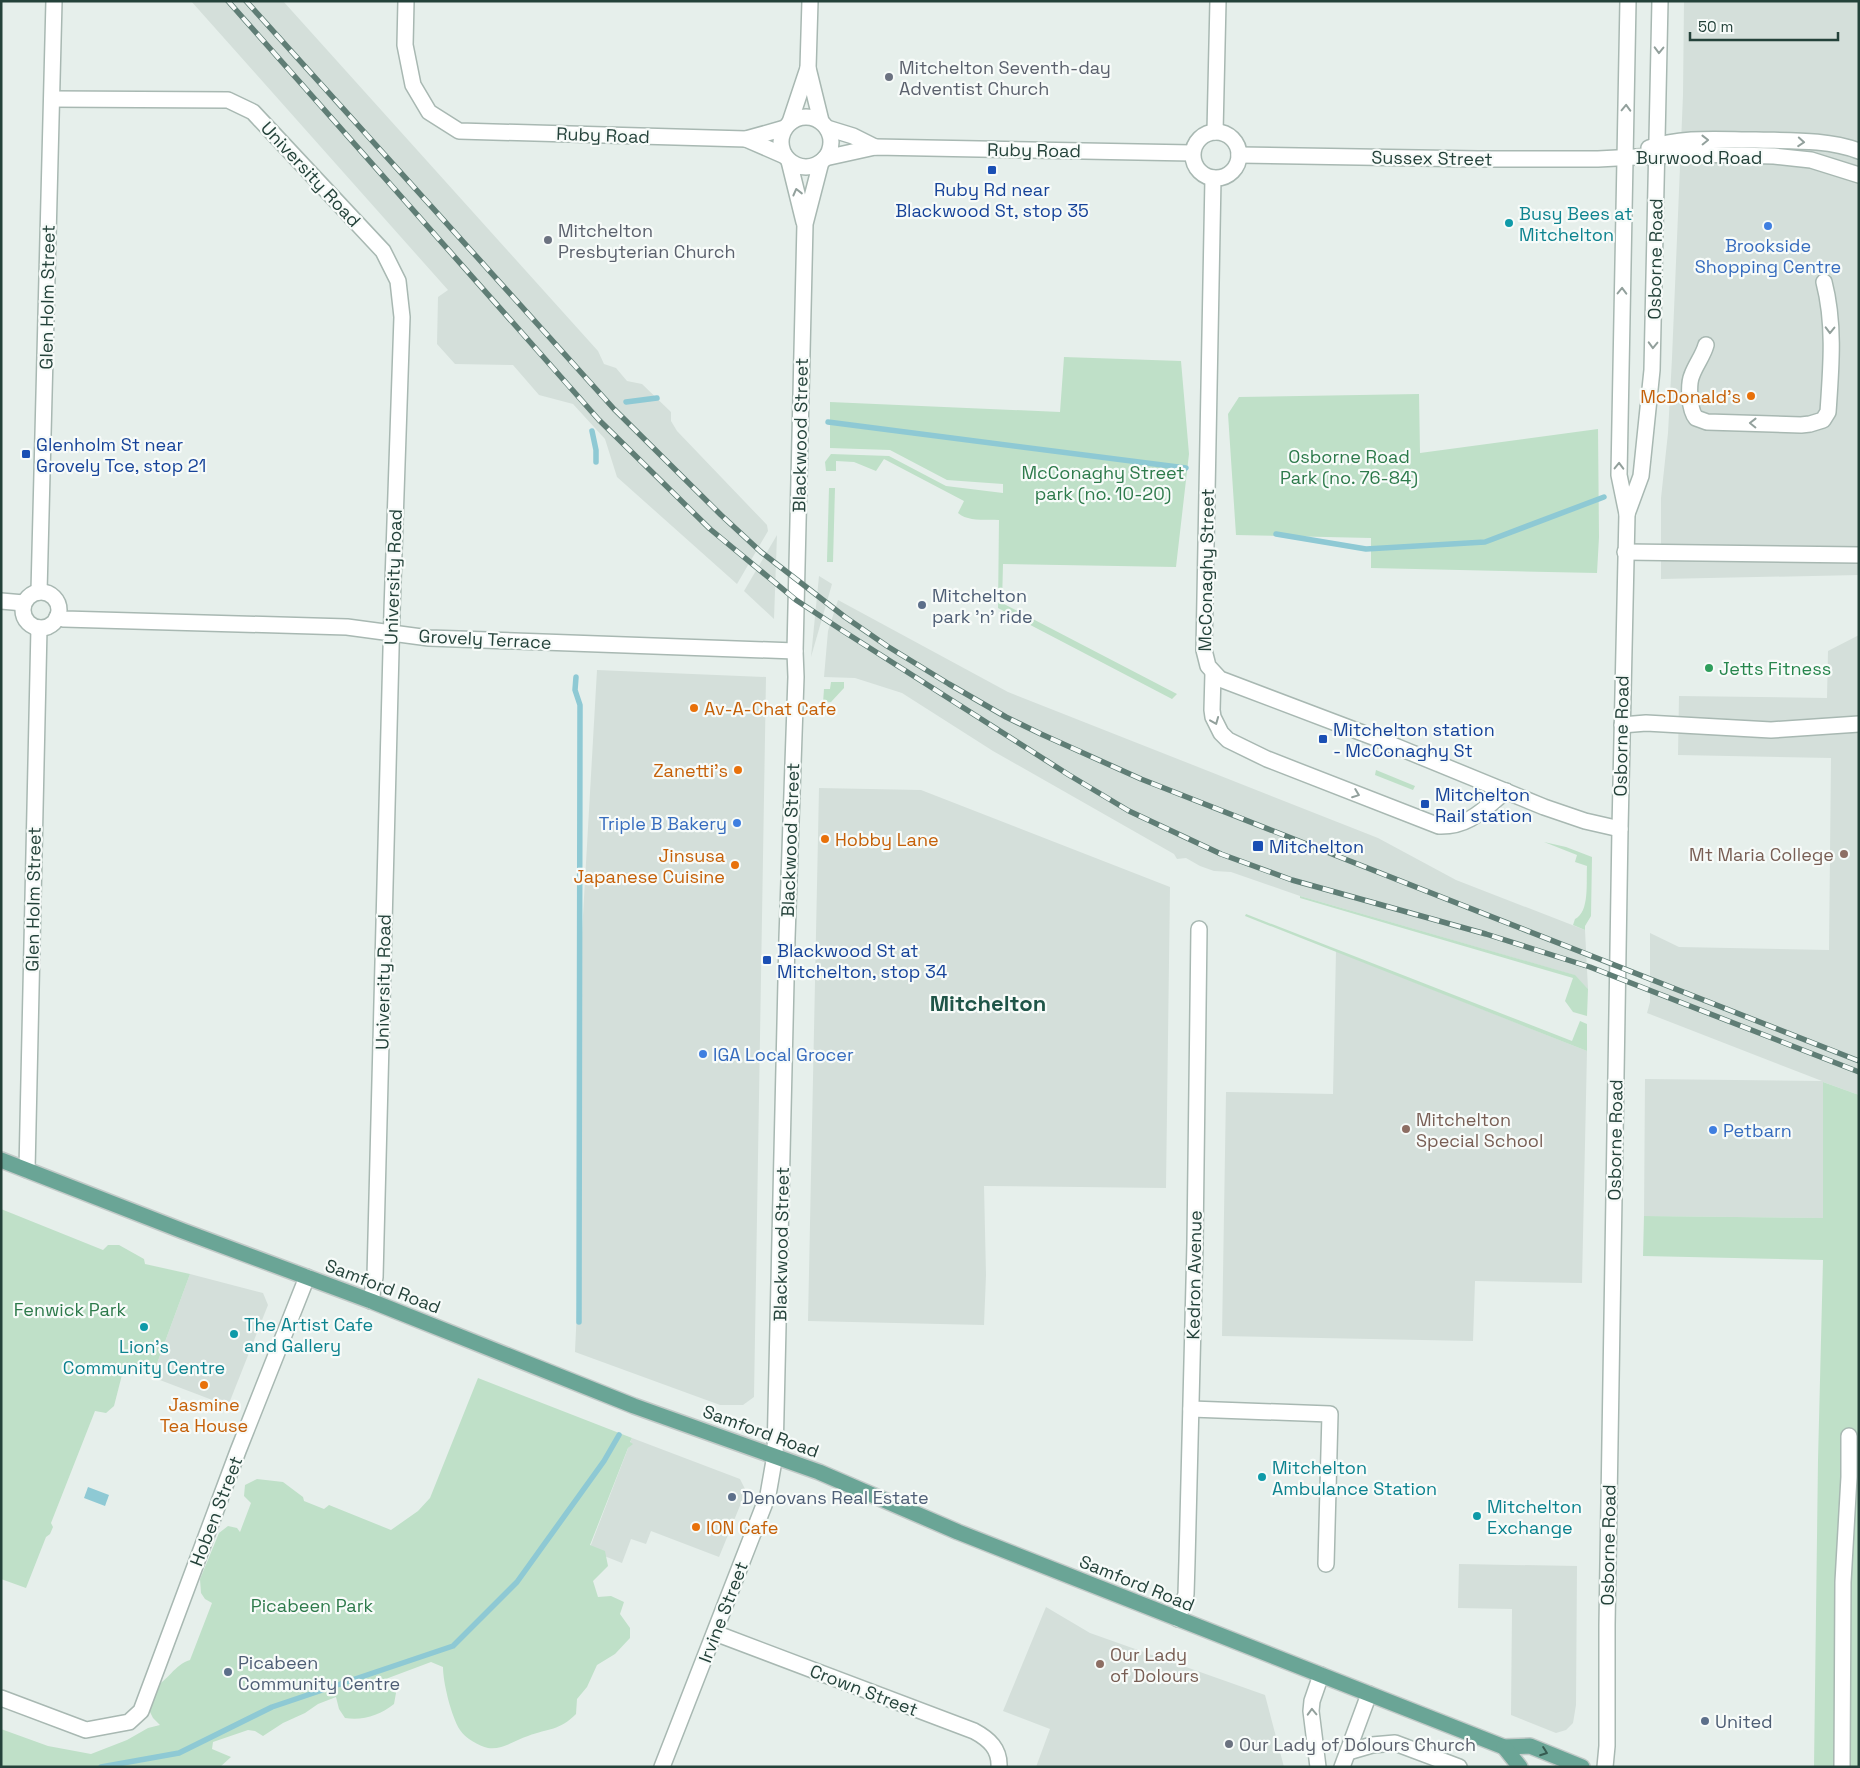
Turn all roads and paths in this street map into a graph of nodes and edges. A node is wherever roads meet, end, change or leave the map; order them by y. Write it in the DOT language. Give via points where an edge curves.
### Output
graph roads {
  1 [pos="54,1"];
  2 [pos="406,1"];
  3 [pos="810,1"];
  4 [pos="1218,1"];
  5 [pos="1628,1"];
  6 [pos="1660,1"];
  7 [pos="808,68"];
  8 [pos="52,98"];
  9 [pos="824,124"];
  10 [pos="788,125"];
  11 [pos="1215,132"];
  12 [pos="746,139"];
  13 [pos="876,147"];
  14 [pos="1657,151"];
  15 [pos="1859,152"];
  16 [pos="1192,153"];
  17 [pos="1239,155"];
  18 [pos="1624,157"];
  19 [pos="787,158"];
  20 [pos="823,160"];
  21 [pos="1859,175"];
  22 [pos="1213,178"];
  23 [pos="804,224"];
  24 [pos="1824,282"];
  25 [pos="1706,345"];
  26 [pos="1627,514"];
  27 [pos="1625,552"];
  28 [pos="1859,555"];
  29 [pos="39,592"];
  30 [pos="1,601"];
  31 [pos="24,603"];
  32 [pos="57,618"];
  33 [pos="40,628"];
  34 [pos="392,633"];
  35 [pos="795,651"];
  36 [pos="1213,673"];
  37 [pos="1859,724"];
  38 [pos="1622,725"];
  39 [pos="1506,791"];
  40 [pos="1620,829"];
  41 [pos="1199,929"];
  42 [pos="1,1160"];
  43 [pos="27,1170"];
  44 [pos="307,1277"];
  45 [pos="370,1301"];
  46 [pos="1191,1409"];
  47 [pos="1849,1436"];
  48 [pos="775,1455"];
  49 [pos="1326,1564"];
  50 [pos="1178,1619"];
  51 [pos="715,1633"];
  52 [pos="1321,1675"];
  53 [pos="1369,1694"];
  54 [pos="1,1698"];
  55 [pos="1504,1747"];
  56 [pos="1348,1752"];
  57 [pos="999,1764"];
  58 [pos="662,1767"];
  59 [pos="1318,1767"];
  60 [pos="1342,1767"];
  61 [pos="1459,1767"];
  62 [pos="1520,1767"];
  63 [pos="1582,1767"];
  64 [pos="1605,1767"];
  65 [pos="1842,1767"];
  1 -- 8 [label="street, Glen Holm Street"];
  2 -- 12 [label="street, Ruby Road" via="405,45 413,85 430,112 459,131"];
  3 -- 7 [label="street"];
  4 -- 11 [label="street"];
  18 -- 5 [label="street, Osborne Road, one-way"];
  6 -- 14 [label="street, Osborne Road, one-way"];
  7 -- 9 [label="street"];
  7 -- 10 [label="street"];
  8 -- 29 [label="street, Glen Holm Street"];
  8 -- 34 [label="street, University Road" via="228,100 253,112 383,251 398,281 402,316"];
  9 -- 10 [label="street" via="805,116"];
  9 -- 13 [label="street, Ruby Road"];
  9 -- 20 [label="street" via="831,135 831,144"];
  10 -- 12 [label="street, Ruby Road"];
  10 -- 19 [label="street" via="780,142"];
  11 -- 16 [label="street" via="1202,137"];
  11 -- 17 [label="street" via="1231,138"];
  12 -- 19 [label="street, Ruby Road"];
  13 -- 16 [label="street, Ruby Road"];
  13 -- 20 [label="street, Ruby Road"];
  14 -- 15 [label="street, Burwood Road, one-way" via="1671,142 1705,139 1843,146"];
  14 -- 18 [label="street, Burwood Road"];
  14 -- 21 [label="street, Burwood Road" via="1794,157"];
  14 -- 26 [label="street, Osborne Road, one-way" via="1651,379 1641,476"];
  16 -- 22 [label="street" via="1199,172"];
  17 -- 18 [label="street, Sussex Street" via="1487,159"];
  17 -- 22 [label="street" via="1229,174"];
  26 -- 18 [label="street, Osborne Road, one-way" via="1619,475"];
  19 -- 20 [label="street" via="805,167"];
  23 -- 19 [label="street, Blackwood Street, one-way"];
  20 -- 23 [label="street, Blackwood Street"];
  22 -- 36 [label="street, McConaghy Street" via="1204,650"];
  23 -- 35 [label="street, Blackwood Street"];
  24 -- 25 [label="street, one-way" via="1831,320 1828,412 1823,420 1801,424 1707,422 1696,418 1691,409 1691,380"];
  26 -- 27 [label="street, Osborne Road"];
  27 -- 28 [label="street"];
  27 -- 38 [label="street, Osborne Road"];
  29 -- 31 [label="street" via="28,596"];
  29 -- 32 [label="street" via="45,592 54,599 59,609"];
  30 -- 31 [label="street"];
  31 -- 33 [label="street" via="24,619 33,627"];
  32 -- 33 [label="street"];
  32 -- 34 [label="street, Grovely Terrace" via="347,627"];
  33 -- 43 [label="street, Glen Holm Street"];
  34 -- 35 [label="street, Grovely Terrace" via="429,638"];
  34 -- 45 [label="street, University Road" via="375,1277"];
  35 -- 48 [label="street, Blackwood Street"];
  36 -- 39 [label="street, McConaghy Street" via="1244,689"];
  36 -- 39 [label="street, one-way" via="1212,710 1216,725 1228,740 1267,759 1439,826 1471,820"];
  37 -- 38 [label="street" via="1771,730 1646,722"];
  38 -- 40 [label="street, Osborne Road"];
  39 -- 40 [label="street, McConaghy Street" via="1585,821"];
  40 -- 64 [label="street, Osborne Road"];
  41 -- 46 [label="street, Kedron Avenue"];
  42 -- 43 [label="main road, Samford Road"];
  43 -- 44 [label="main road, Samford Road"];
  44 -- 45 [label="main road, Samford Road"];
  44 -- 54 [label="street, Hoben Street" via="238,1451 142,1711 129,1722 86,1730"];
  45 -- 48 [label="main road, Samford Road" via="634,1406"];
  46 -- 49 [label="street" via="1330,1414"];
  46 -- 50 [label="street, Kedron Avenue" via="1186,1594"];
  47 -- 65 [label="street" via="1843,1582"];
  48 -- 50 [label="main road, Samford Road" via="901,1509"];
  48 -- 51 [label="street, Irvine Street" via="768,1494"];
  50 -- 52 [label="main road, Samford Road"];
  51 -- 57 [label="street, Crown Street" via="974,1731 989,1740"];
  51 -- 58 [label="street, Irvine Street"];
  52 -- 53 [label="main road, Samford Road"];
  59 -- 52 [label="street, one-way" via="1311,1711"];
  53 -- 55 [label="main road, Samford Road"];
  53 -- 56 [label="street"];
  55 -- 62 [label="main road, Samford Road"];
  55 -- 63 [label="main road, Samford Road, one-way" via="1530,1746"];
  56 -- 60 [label="street"];
  56 -- 61 [label="street" via="1395,1743"];
}
